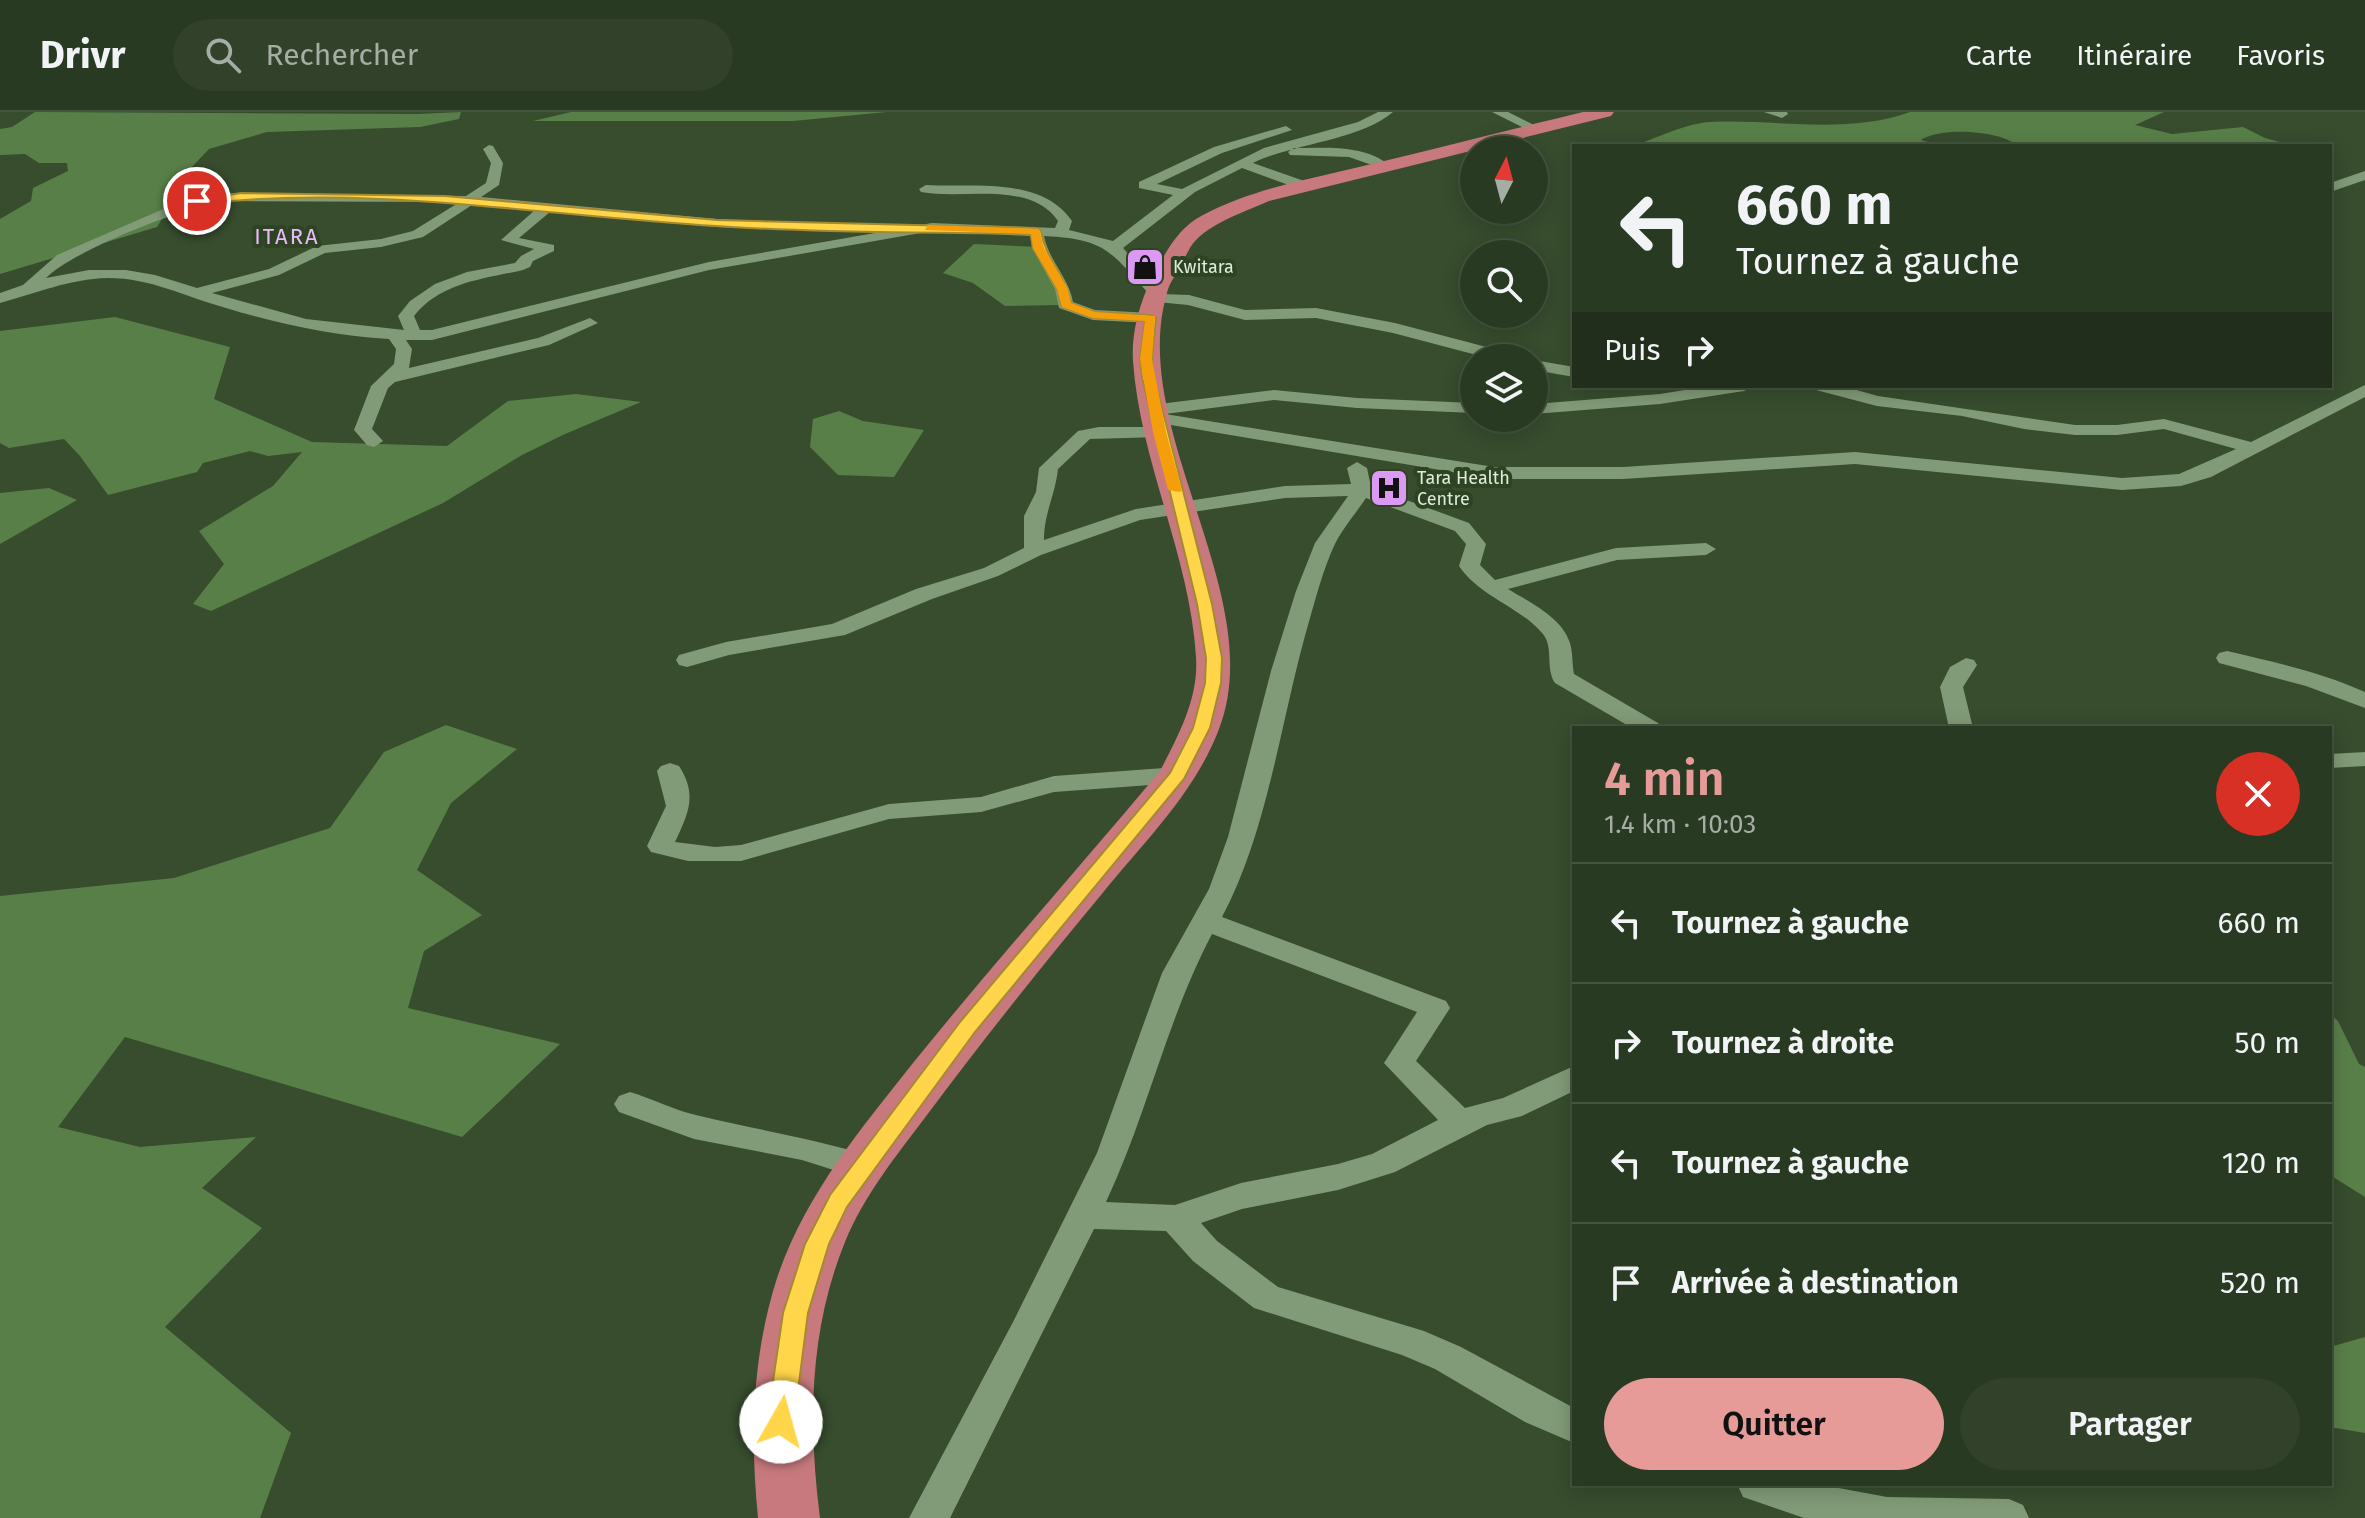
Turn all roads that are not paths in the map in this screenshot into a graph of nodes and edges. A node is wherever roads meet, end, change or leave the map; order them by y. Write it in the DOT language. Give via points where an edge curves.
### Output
graph roads {
  1 [pos="1387,112"];
  2 [pos="1498,112"];
  3 [pos="1605,112"];
  4 [pos="1340,115"];
  5 [pos="1536,129"];
  6 [pos="489,149"];
  7 [pos="1262,154"];
  8 [pos="1205,157"];
  9 [pos="1241,164"];
  10 [pos="1383,165"];
  11 [pos="2365,175"];
  12 [pos="1302,185"];
  13 [pos="2332,187"];
  14 [pos="926,189"];
  15 [pos="1182,193"];
  16 [pos="469,201"];
  17 [pos="544,210"];
  18 [pos="906,230"];
  19 [pos="1036,231"];
  20 [pos="1061,233"];
  21 [pos="1115,247"];
  22 [pos="30,286"];
  23 [pos="195,293"];
  24 [pos="0,298"];
  25 [pos="1153,303"];
  26 [pos="590,323"];
  27 [pos="395,335"];
  28 [pos="415,336"];
  29 [pos="1460,345"];
  30 [pos="1548,367"];
  31 [pos="1572,372"];
  32 [pos="389,378"];
  33 [pos="1731,388"];
  34 [pos="1829,388"];
  35 [pos="2365,390"];
  36 [pos="1460,408"];
  37 [pos="1548,408"];
  38 [pos="1159,420"];
  39 [pos="374,441"];
  40 [pos="2253,448"];
  41 [pos="1397,458"];
  42 [pos="1360,479"];
  43 [pos="1180,508"];
  44 [pos="1706,549"];
  45 [pos="1034,551"];
  46 [pos="1492,587"];
  47 [pos="2227,658"];
  48 [pos="687,660"];
  49 [pos="1966,665"];
  50 [pos="2365,701"];
  51 [pos="1646,726"];
  52 [pos="1960,726"];
  53 [pos="2365,759"];
  54 [pos="2332,761"];
  55 [pos="670,771"];
  56 [pos="1178,775"];
  57 [pos="1205,921"];
  58 [pos="1572,1078"];
  59 [pos="630,1104"];
  60 [pos="1461,1124"];
  61 [pos="862,1166"];
  62 [pos="1083,1215"];
  63 [pos="1175,1218"];
  64 [pos="1572,1425"];
  65 [pos="1763,1486"];
  66 [pos="789,1518"];
  67 [pos="929,1518"];
  68 [pos="2009,1518"];
  1 -- 7 [label="street" via="1362,125"];
  2 -- 5 [label="street"];
  3 -- 5 [label="highway"];
  4 -- 8 [label="street" via="1240,141"];
  5 -- 10 [label="highway"];
  6 -- 16 [label="street" via="497,163 492,185"];
  7 -- 8 [label="street"];
  7 -- 9 [label="street"];
  7 -- 10 [label="street" via="1351,151"];
  8 -- 15 [label="street" via="1144,185"];
  9 -- 12 [label="street"];
  9 -- 15 [label="street"];
  10 -- 12 [label="highway"];
  11 -- 13 [label="street"];
  12 -- 25 [label="highway" via="1241,204 1197,229 1181,245"];
  14 -- 20 [label="street" via="1024,195 1059,210 1065,221"];
  15 -- 21 [label="street"];
  16 -- 17 [label="street"];
  16 -- 22 [label="street" via="210,199 62,258"];
  16 -- 23 [label="street" via="405,239 322,249 274,272"];
  17 -- 18 [label="street"];
  17 -- 28 [label="street" via="508,240 549,248 518,267 469,275 416,301 406,316"];
  18 -- 19 [label="street"];
  18 -- 28 [label="street" via="709,266 479,326"];
  19 -- 20 [label="street"];
  19 -- 25 [label="street" via="1065,305 1093,315"];
  20 -- 21 [label="street"];
  21 -- 25 [label="street"];
  22 -- 23 [label="street" via="77,276 122,275"];
  22 -- 24 [label="street"];
  23 -- 27 [label="street" via="317,326"];
  25 -- 29 [label="street" via="1189,300 1245,315 1316,313"];
  25 -- 38 [label="highway" via="1146,359"];
  26 -- 32 [label="street" via="543,342"];
  27 -- 28 [label="street"];
  27 -- 32 [label="street" via="404,349 402,366"];
  30 -- 31 [label="street"];
  32 -- 39 [label="street" via="380,386 363,430"];
  33 -- 37 [label="street"];
  34 -- 40 [label="street" via="1877,401 2075,430 2164,424"];
  35 -- 40 [label="street"];
  36 -- 38 [label="street" via="1274,395"];
  38 -- 41 [label="street"];
  38 -- 43 [label="highway"];
  38 -- 45 [label="street" via="1084,435 1054,462 1034,516"];
  40 -- 41 [label="street" via="2195,476 2154,484 1855,458 1535,475"];
  41 -- 42 [label="street"];
  42 -- 43 [label="street"];
  42 -- 46 [label="street" via="1462,527 1476,544 1469,566"];
  42 -- 57 [label="street" via="1325,543 1307,591 1241,837"];
  43 -- 45 [label="street" via="1136,515"];
  43 -- 56 [label="highway" via="1214,658 1201,728"];
  44 -- 46 [label="street" via="1616,554"];
  45 -- 48 [label="street" via="837,630"];
  46 -- 51 [label="street" via="1555,635 1563,678"];
  47 -- 50 [label="street" via="2305,677"];
  49 -- 52 [label="street" via="1950,685"];
  53 -- 54 [label="street"];
  55 -- 56 [label="street" via="679,806 660,846 720,857 751,853 877,814 997,802 1045,785"];
  56 -- 61 [label="highway" via="967,1027"];
  57 -- 60 [label="street" via="1435,1008 1399,1063"];
  57 -- 62 [label="street" via="1177,973 1113,1153"];
  58 -- 60 [label="street" via="1511,1108"];
  59 -- 61 [label="street" via="694,1127"];
  60 -- 63 [label="street" via="1383,1163 1241,1196"];
  61 -- 66 [label="highway" via="817,1244 795,1313 781,1422"];
  62 -- 63 [label="street"];
  62 -- 67 [label="street"];
  63 -- 64 [label="street" via="1205,1251 1267,1298 1411,1342"];
  65 -- 68 [label="street" via="1887,1516"];
}
